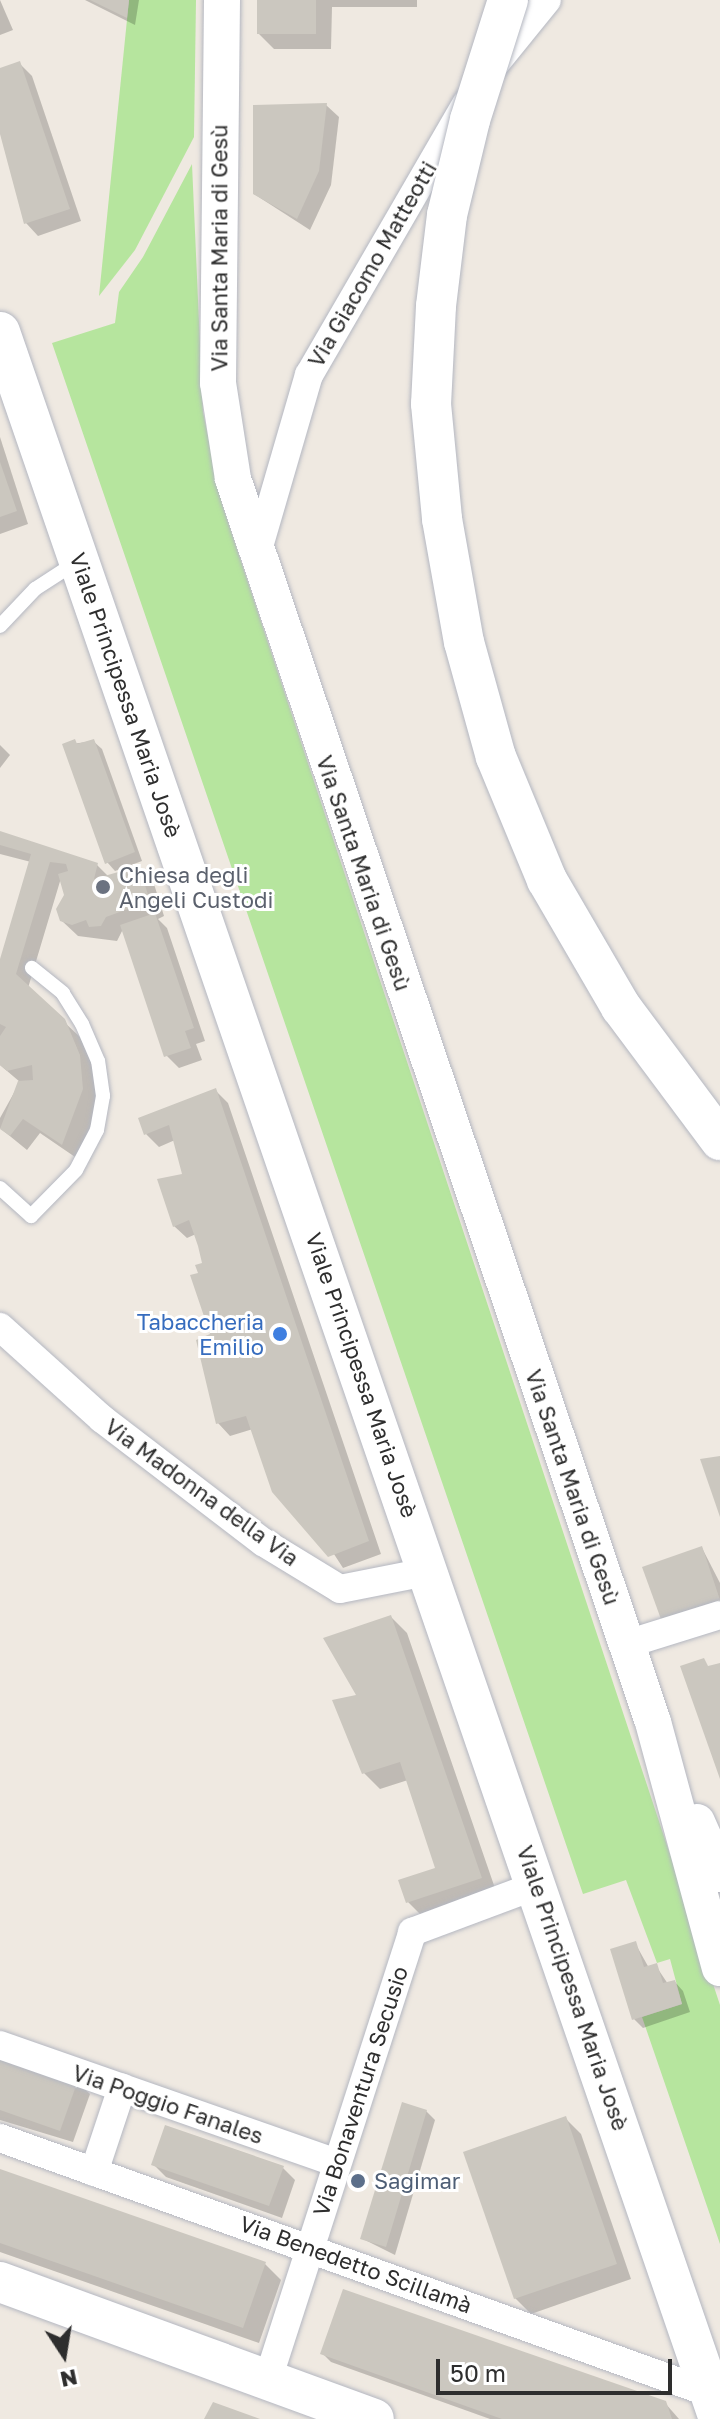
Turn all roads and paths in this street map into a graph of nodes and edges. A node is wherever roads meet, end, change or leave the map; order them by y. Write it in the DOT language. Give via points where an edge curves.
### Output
graph roads {
  1 [pos="222,0"];
  2 [pos="508,0"];
  3 [pos="547,0"];
  4 [pos="0,332"];
  5 [pos="256,557"];
  6 [pos="79,561"];
  7 [pos="0,626"];
  8 [pos="32,968"];
  9 [pos="720,1140"];
  10 [pos="0,1188"];
  11 [pos="0,1327"];
  12 [pos="431,1571"];
  13 [pos="720,1615"];
  14 [pos="627,1644"];
  15 [pos="653,1722"];
  16 [pos="720,1874"];
  17 [pos="538,1885"];
  18 [pos="720,1968"];
  19 [pos="0,2045"];
  20 [pos="122,2088"];
  21 [pos="0,2138"];
  22 [pos="337,2163"];
  23 [pos="94,2172"];
  24 [pos="309,2247"];
  25 [pos="0,2282"];
  26 [pos="268,2379"];
  27 [pos="715,2406"];
  28 [pos="374,2419"];
  1 -- 5 [label="street, Via Santa Maria di Gesù" via="218,383 223,439"];
  2 -- 9 [label="main road, bridge" via="447,215 436,306 431,404 442,519 464,642 496,757 547,880 621,1007"];
  3 -- 5 [label="street, Via Giacomo Matteotti" via="464,106 309,375"];
  4 -- 6 [label="main road, Viale Principessa Maria Josè"];
  5 -- 14 [label="street, Via Santa Maria di Gesù"];
  6 -- 7 [label="lane" via="35,589"];
  6 -- 12 [label="main road, Viale Principessa Maria Josè"];
  8 -- 10 [label="lane" via="63,993 82,1024 98,1061 103,1096 97,1130 76,1170 31,1216"];
  11 -- 12 [label="street, Via Madonna della Via" via="102,1419 263,1542 340,1589"];
  12 -- 17 [label="main road, Viale Principessa Maria Josè"];
  13 -- 14 [label="street"];
  14 -- 15 [label="street, Via Santa Maria di Gesù"];
  15 -- 16 [label="street"];
  15 -- 18 [label="street"];
  17 -- 22 [label="street, Via Bonaventura Secusio" via="412,1932"];
  17 -- 27 [label="main road, Viale Principessa Maria Josè"];
  19 -- 20 [label="street, Via Poggio Fanales"];
  20 -- 22 [label="street, Via Poggio Fanales"];
  20 -- 23 [label="street"];
  21 -- 23 [label="street, Via Benedetto Scillamà"];
  22 -- 24 [label="street, Via Bonaventura Secusio"];
  23 -- 24 [label="street, Via Benedetto Scillamà"];
  24 -- 26 [label="street, Via Bonaventura Secusio"];
  24 -- 27 [label="street, Via Benedetto Scillamà"];
  25 -- 26 [label="main road"];
  26 -- 28 [label="main road"];
}
